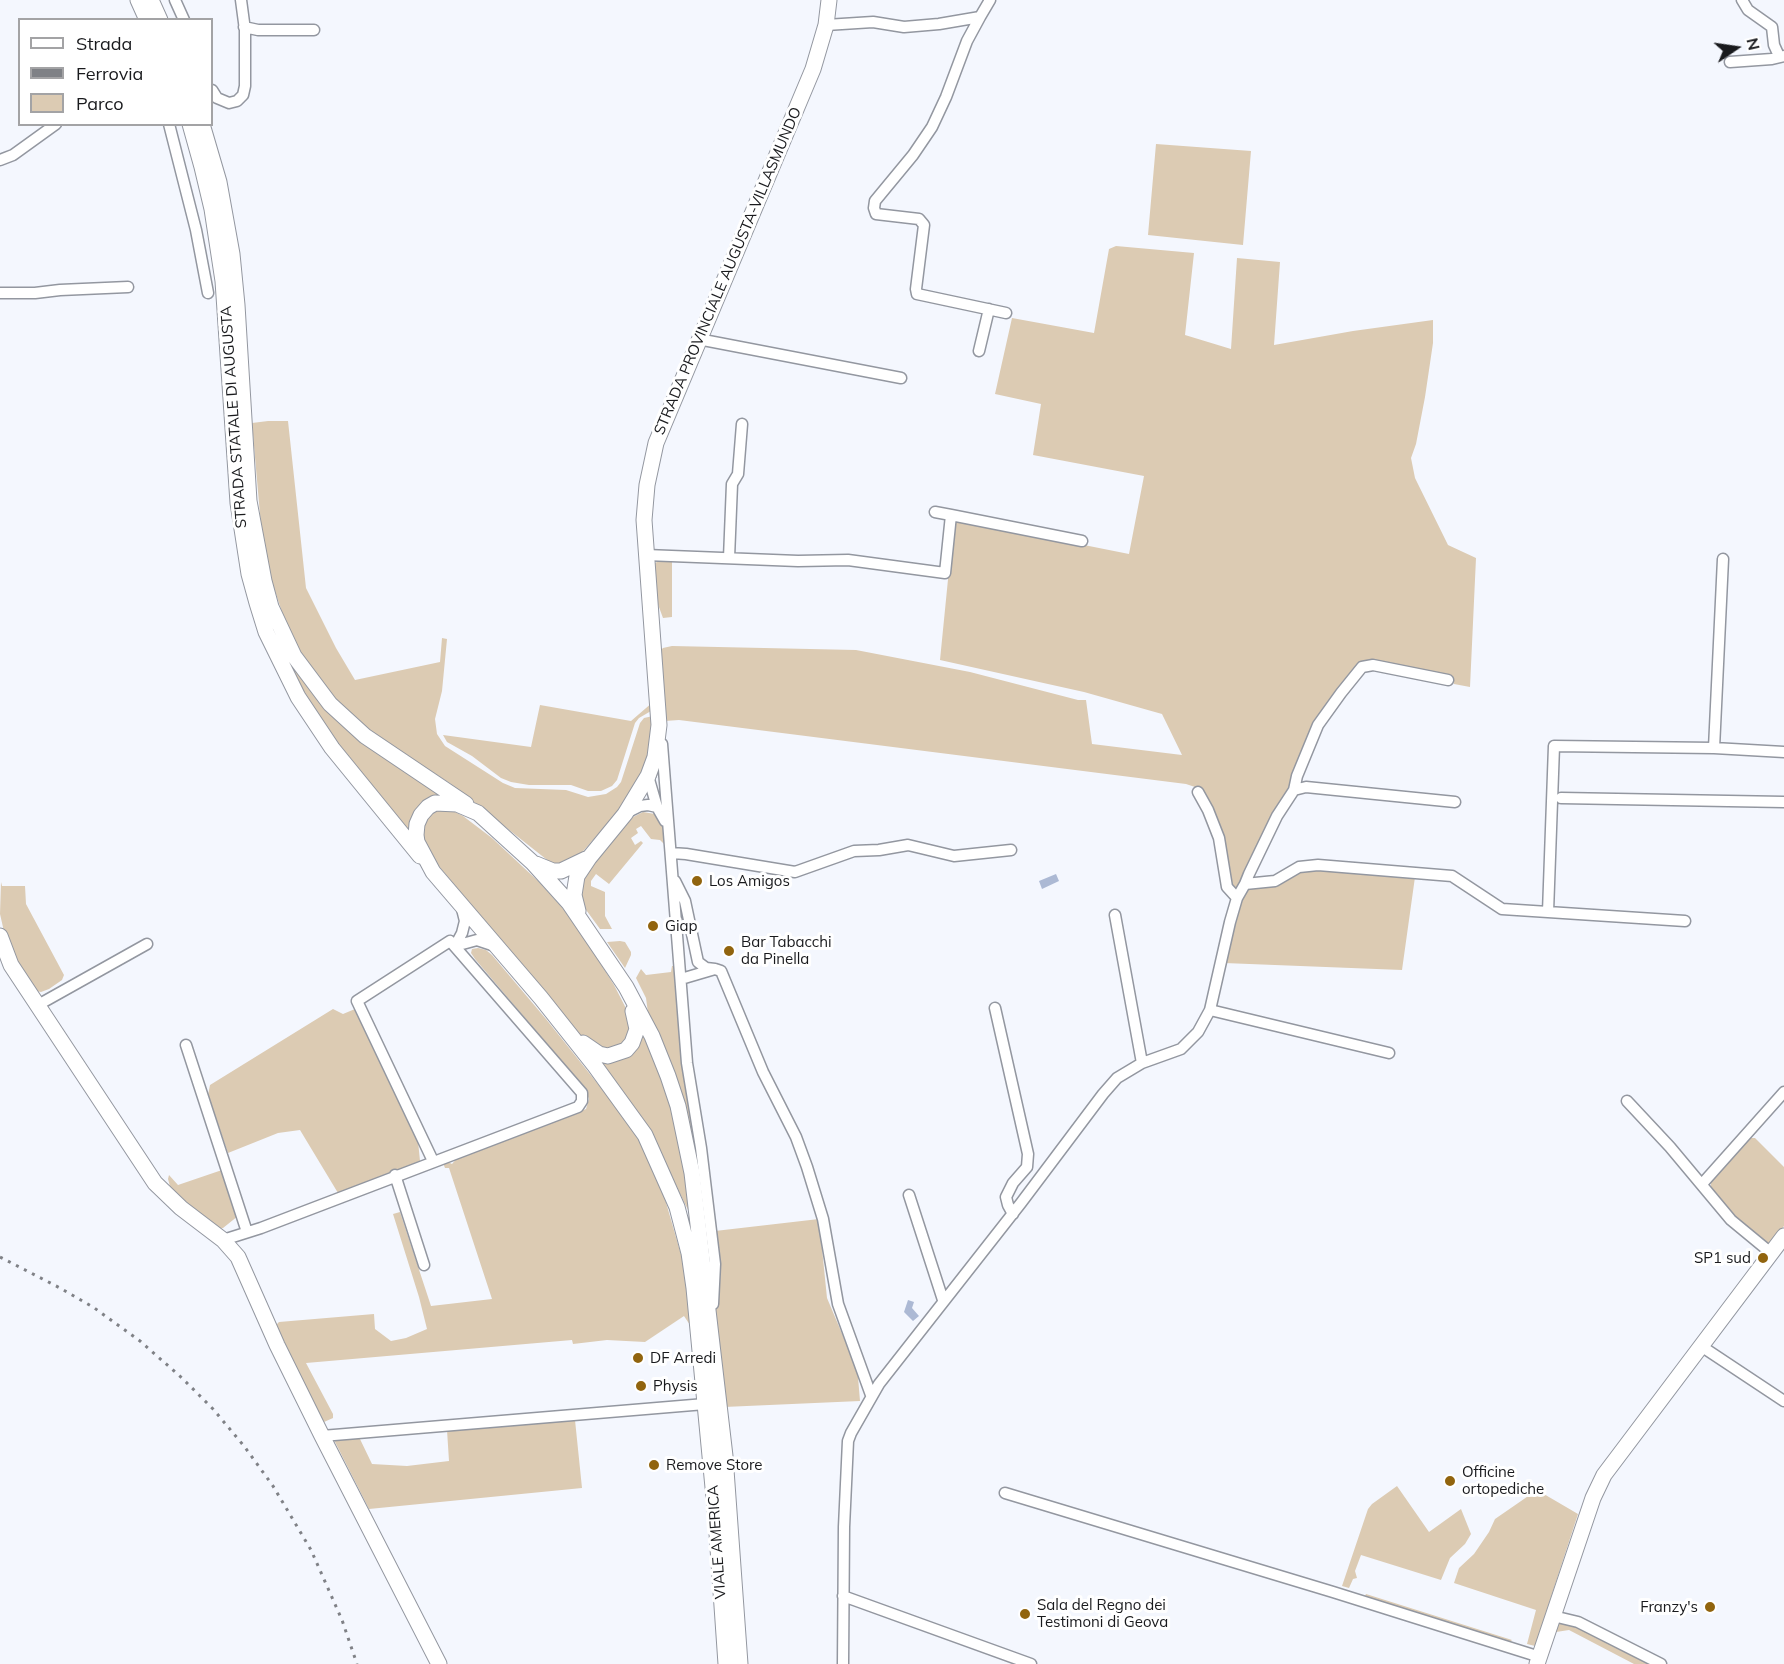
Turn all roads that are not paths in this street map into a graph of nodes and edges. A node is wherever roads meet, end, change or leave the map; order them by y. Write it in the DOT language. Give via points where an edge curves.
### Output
graph roads {
  1 [pos="138,0"];
  2 [pos="151,0"];
  3 [pos="175,0"];
  4 [pos="241,0"];
  5 [pos="829,0"];
  6 [pos="990,0"];
  7 [pos="1742,0"];
  8 [pos="980,17"];
  9 [pos="146,18"];
  10 [pos="159,18"];
  11 [pos="183,18"];
  12 [pos="826,25"];
  13 [pos="244,27"];
  14 [pos="314,30"];
  15 [pos="1782,56"];
  16 [pos="1730,62"];
  17 [pos="213,92"];
  18 [pos="53,126"];
  19 [pos="170,126"];
  20 [pos="191,126"];
  21 [pos="203,126"];
  22 [pos="0,160"];
  23 [pos="128,287"];
  24 [pos="0,293"];
  25 [pos="208,293"];
  26 [pos="988,309"];
  27 [pos="1006,313"];
  28 [pos="699,339"];
  29 [pos="979,351"];
  30 [pos="901,378"];
  31 [pos="742,424"];
  32 [pos="935,512"];
  33 [pos="951,515"];
  34 [pos="1082,542"];
  35 [pos="646,555"];
  36 [pos="729,558"];
  37 [pos="1723,559"];
  38 [pos="1448,680"];
  39 [pos="659,725"];
  40 [pos="1714,748"];
  41 [pos="1784,752"];
  42 [pos="648,776"];
  43 [pos="665,776"];
  44 [pos="1294,790"];
  45 [pos="1198,792"];
  46 [pos="1561,798"];
  47 [pos="1455,802"];
  48 [pos="1784,802"];
  49 [pos="657,807"];
  50 [pos="478,813"];
  51 [pos="625,814"];
  52 [pos="669,827"];
  53 [pos="1011,850"];
  54 [pos="671,854"];
  55 [pos="589,858"];
  56 [pos="533,863"];
  57 [pos="433,872"];
  58 [pos="673,876"];
  59 [pos="1245,884"];
  60 [pos="1237,898"];
  61 [pos="461,906"];
  62 [pos="1548,912"];
  63 [pos="1115,915"];
  64 [pos="580,917"];
  65 [pos="1685,921"];
  66 [pos="0,936"];
  67 [pos="147,944"];
  68 [pos="455,946"];
  69 [pos="496,947"];
  70 [pos="715,969"];
  71 [pos="681,979"];
  72 [pos="626,987"];
  73 [pos="38,1005"];
  74 [pos="995,1008"];
  75 [pos="1210,1010"];
  76 [pos="569,1033"];
  77 [pos="186,1045"];
  78 [pos="1389,1053"];
  79 [pos="1142,1063"];
  80 [pos="1784,1092"];
  81 [pos="1627,1101"];
  82 [pos="434,1161"];
  83 [pos="395,1175"];
  84 [pos="1702,1184"];
  85 [pos="909,1195"];
  86 [pos="1012,1214"];
  87 [pos="247,1232"];
  88 [pos="1784,1236"];
  89 [pos="223,1240"];
  90 [pos="1771,1253"];
  91 [pos="424,1265"];
  92 [pos="943,1300"];
  93 [pos="710,1334"];
  94 [pos="1701,1346"];
  95 [pos="871,1395"];
  96 [pos="1784,1401"];
  97 [pos="705,1404"];
  98 [pos="322,1436"];
  99 [pos="1005,1493"];
  100 [pos="843,1596"];
  101 [pos="1553,1616"];
  102 [pos="1538,1660"];
  103 [pos="439,1664"];
  104 [pos="726,1664"];
  105 [pos="740,1664"];
  106 [pos="843,1664"];
  107 [pos="1031,1664"];
  108 [pos="1661,1664"];
  1 -- 9 [label="main road"];
  2 -- 10 [label="main road"];
  3 -- 11 [label="street"];
  4 -- 13 [label="street"];
  5 -- 12 [label="main road, STRADA PROVINCIALE AUGUSTA-VILLASMUNDO"];
  6 -- 8 [label="street"];
  7 -- 15 [label="street" via="1748,10 1772,27 1774,45"];
  8 -- 12 [label="street" via="904,27 873,22"];
  8 -- 26 [label="street" via="932,127 874,201 874,208 876,214 919,219 924,225 917,294"];
  12 -- 28 [label="main road, STRADA PROVINCIALE AUGUSTA-VILLASMUNDO" via="813,69"];
  13 -- 14 [label="street"];
  13 -- 17 [label="street" via="243,94 229,103"];
  15 -- 16 [label="street"];
  18 -- 22 [label="street"];
  19 -- 25 [label="street"];
  20 -- 57 [label="main road, STRADA STATALE DI AUGUSTA" via="212,209 223,281 238,502 249,574 266,632 298,697 332,748"];
  21 -- 50 [label="main road, STRADA STATALE DI AUGUSTA" via="219,182 232,254 249,501 271,607 294,656 330,704 365,736"];
  23 -- 24 [label="street"];
  26 -- 27 [label="street"];
  26 -- 29 [label="street"];
  28 -- 30 [label="street"];
  28 -- 35 [label="main road, STRADA PROVINCIALE AUGUSTA-VILLASMUNDO" via="656,443 647,485"];
  31 -- 36 [label="street" via="738,474 732,484"];
  32 -- 33 [label="street"];
  33 -- 34 [label="street"];
  33 -- 36 [label="street" via="945,573 848,560"];
  35 -- 36 [label="street"];
  35 -- 39 [label="main road, STRADA PROVINCIALE AUGUSTA-VILLASMUNDO"];
  37 -- 40 [label="street"];
  38 -- 44 [label="street" via="1373,665 1362,668 1318,725"];
  39 -- 42 [label="main road, STRADA PROVINCIALE AUGUSTA-VILLASMUNDO"];
  39 -- 43 [label="street"];
  40 -- 41 [label="street"];
  40 -- 62 [label="street" via="1554,746"];
  42 -- 43 [label="street" via="657,771"];
  42 -- 49 [label="street"];
  42 -- 51 [label="main road, STRADA PROVINCIALE AUGUSTA-VILLASMUNDO"];
  43 -- 52 [label="street"];
  44 -- 47 [label="street"];
  44 -- 59 [label="street" via="1277,816"];
  45 -- 60 [label="street" via="1219,838 1227,886"];
  46 -- 48 [label="street"];
  49 -- 51 [label="street" via="640,806"];
  49 -- 52 [label="street"];
  50 -- 56 [label="main road, STRADA STATALE DI AUGUSTA"];
  50 -- 57 [label="main road" via="445,802 428,807 421,815 417,842"];
  51 -- 55 [label="main road, STRADA PROVINCIALE AUGUSTA-VILLASMUNDO"];
  52 -- 54 [label="street"];
  53 -- 54 [label="street" via="947,856 908,845 854,851 795,872"];
  54 -- 58 [label="street"];
  55 -- 56 [label="main road" via="561,871"];
  55 -- 64 [label="main road" via="575,883"];
  56 -- 64 [label="main road, STRADA STATALE DI AUGUSTA"];
  57 -- 61 [label="main road"];
  58 -- 70 [label="street" via="686,902 698,962"];
  58 -- 71 [label="street"];
  59 -- 60 [label="street"];
  59 -- 62 [label="street" via="1275,881 1299,867 1318,865 1452,876 1502,909"];
  60 -- 75 [label="street"];
  61 -- 68 [label="street" via="465,921"];
  61 -- 69 [label="main road"];
  62 -- 65 [label="street"];
  63 -- 79 [label="street"];
  64 -- 72 [label="main road, STRADA STATALE DI AUGUSTA"];
  66 -- 73 [label="main road" via="11,964"];
  67 -- 73 [label="street"];
  68 -- 69 [label="street" via="477,940"];
  68 -- 82 [label="street" via="450,941 357,1001"];
  68 -- 82 [label="street" via="582,1094 582,1101 578,1107"];
  69 -- 76 [label="main road"];
  70 -- 71 [label="street"];
  70 -- 95 [label="street" via="721,971 763,1072 802,1151 823,1219 838,1304"];
  71 -- 93 [label="street" via="687,1063 715,1264"];
  72 -- 76 [label="main road" via="637,1029 626,1050 608,1056 599,1054"];
  72 -- 93 [label="main road, VIALE AMERICA" via="652,1036 678,1106 692,1173"];
  73 -- 89 [label="main road" via="155,1183 180,1208"];
  74 -- 86 [label="street" via="1028,1154 1027,1167 1006,1197"];
  75 -- 78 [label="street"];
  75 -- 79 [label="street" via="1198,1032 1181,1048"];
  76 -- 97 [label="main road, VIALE AMERICA" via="645,1135 677,1207 689,1253"];
  77 -- 87 [label="street"];
  79 -- 86 [label="street" via="1117,1078 1103,1094"];
  80 -- 84 [label="street"];
  81 -- 84 [label="street"];
  82 -- 83 [label="street"];
  83 -- 87 [label="street"];
  83 -- 91 [label="street"];
  84 -- 90 [label="street" via="1731,1220"];
  85 -- 92 [label="street"];
  86 -- 92 [label="street"];
  87 -- 89 [label="street"];
  88 -- 90 [label="main road"];
  89 -- 98 [label="main road" via="238,1257"];
  90 -- 94 [label="main road"];
  92 -- 95 [label="street"];
  93 -- 105 [label="main road, VIALE AMERICA" via="725,1463"];
  94 -- 96 [label="street"];
  94 -- 101 [label="main road" via="1604,1475"];
  95 -- 100 [label="street" via="848,1441"];
  97 -- 98 [label="street"];
  97 -- 104 [label="main road, VIALE AMERICA"];
  98 -- 103 [label="main road"];
  99 -- 102 [label="street" via="1333,1592"];
  100 -- 106 [label="street"];
  100 -- 107 [label="street"];
  101 -- 102 [label="main road"];
  101 -- 108 [label="street" via="1578,1622"];
}
